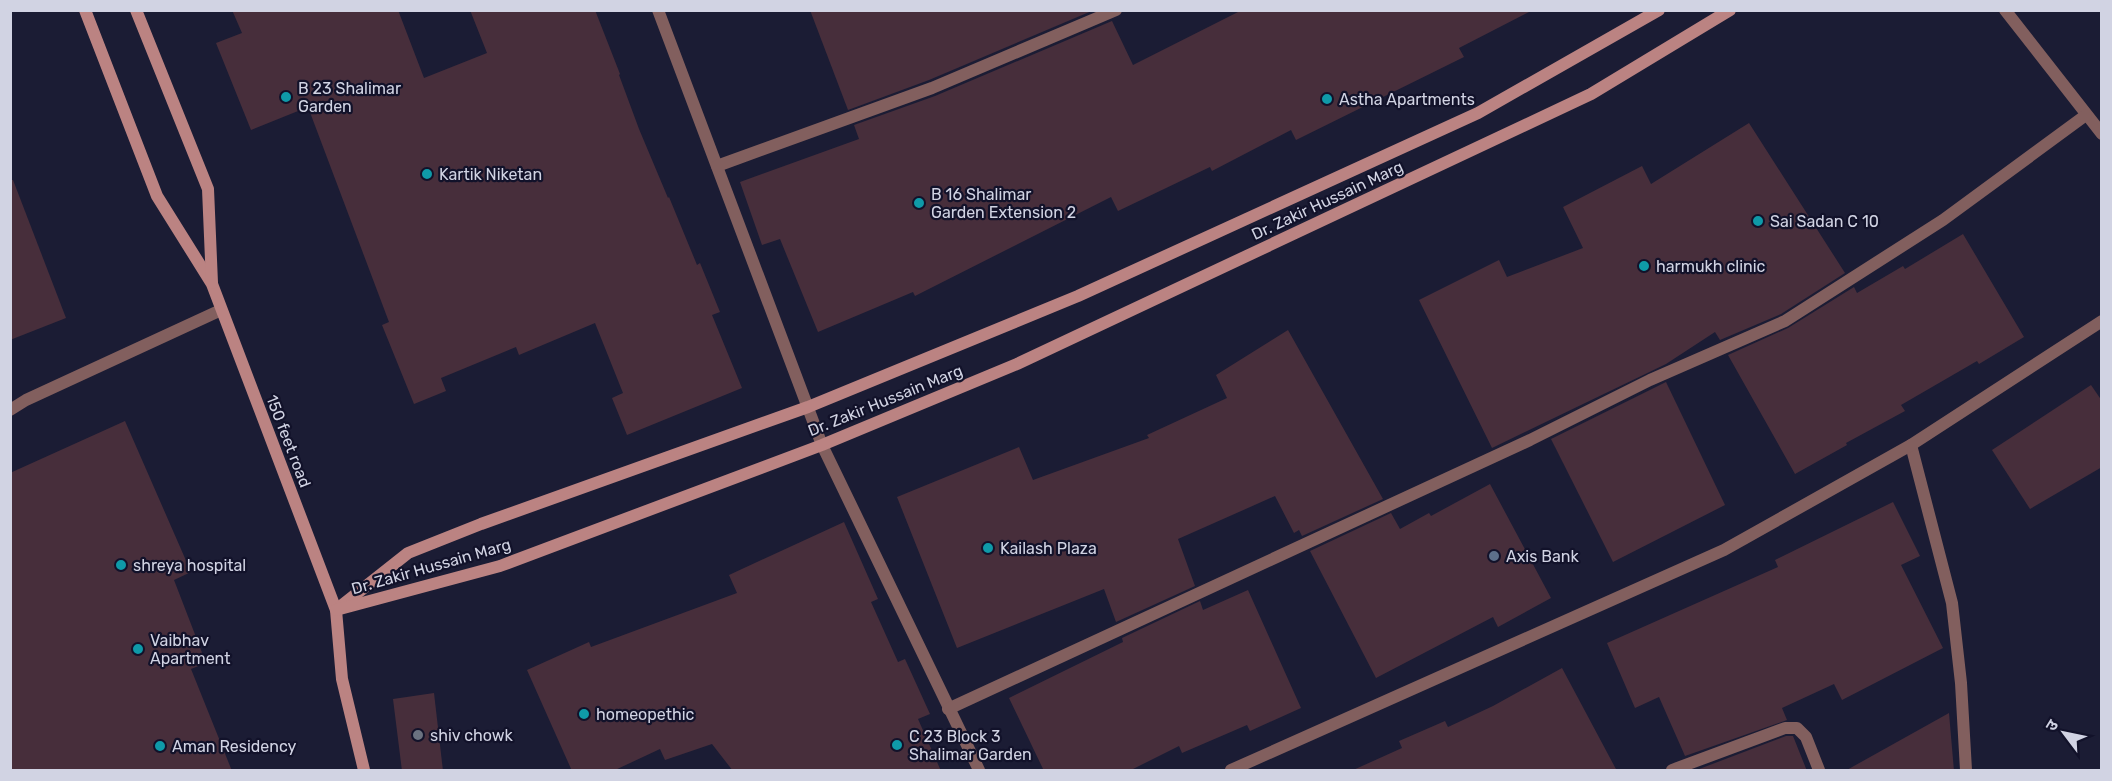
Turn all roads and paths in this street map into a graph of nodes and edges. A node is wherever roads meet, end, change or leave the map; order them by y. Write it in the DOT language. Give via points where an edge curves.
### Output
graph roads {
  1 [pos="85,10"];
  2 [pos="136,10"];
  3 [pos="658,10"];
  4 [pos="1116,10"];
  5 [pos="1659,10"];
  6 [pos="1730,10"];
  7 [pos="2005,10"];
  8 [pos="2086,115"];
  9 [pos="2102,134"];
  10 [pos="717,166"];
  11 [pos="212,284"];
  12 [pos="221,310"];
  13 [pos="2102,321"];
  14 [pos="808,407"];
  15 [pos="10,410"];
  16 [pos="822,445"];
  17 [pos="1911,445"];
  18 [pos="336,610"];
  19 [pos="948,709"];
  20 [pos="364,771"];
  21 [pos="979,771"];
  22 [pos="1231,771"];
  23 [pos="1672,771"];
  24 [pos="1819,771"];
  25 [pos="1966,771"];
  1 -- 11 [label="street, 150 feet road" via="157,196"];
  2 -- 11 [label="street, 150 feet road" via="208,189"];
  3 -- 10 [label="street"];
  4 -- 10 [label="street" via="932,88"];
  5 -- 14 [label="street, Dr. Zakir Hussain Marg" via="1478,113 1078,296"];
  6 -- 16 [label="street, Dr. Zakir Hussain Marg" via="1591,94 1017,364"];
  7 -- 8 [label="street"];
  8 -- 9 [label="street"];
  8 -- 19 [label="street" via="1943,220 1785,321 1650,380 1530,440"];
  10 -- 14 [label="street"];
  11 -- 12 [label="street, 150 feet road"];
  12 -- 15 [label="street"];
  12 -- 18 [label="street, 150 feet road"];
  13 -- 17 [label="street"];
  14 -- 16 [label="street"];
  14 -- 18 [label="street, Dr. Zakir Hussain Marg" via="408,553"];
  16 -- 18 [label="street, Dr. Zakir Hussain Marg" via="500,566"];
  16 -- 19 [label="street"];
  17 -- 22 [label="street" via="1724,550"];
  17 -- 25 [label="street" via="1952,603"];
  18 -- 20 [label="street, 150 feet road" via="342,679"];
  19 -- 21 [label="street"];
  23 -- 24 [label="street" via="1785,728 1797,728 1806,738"];
}
